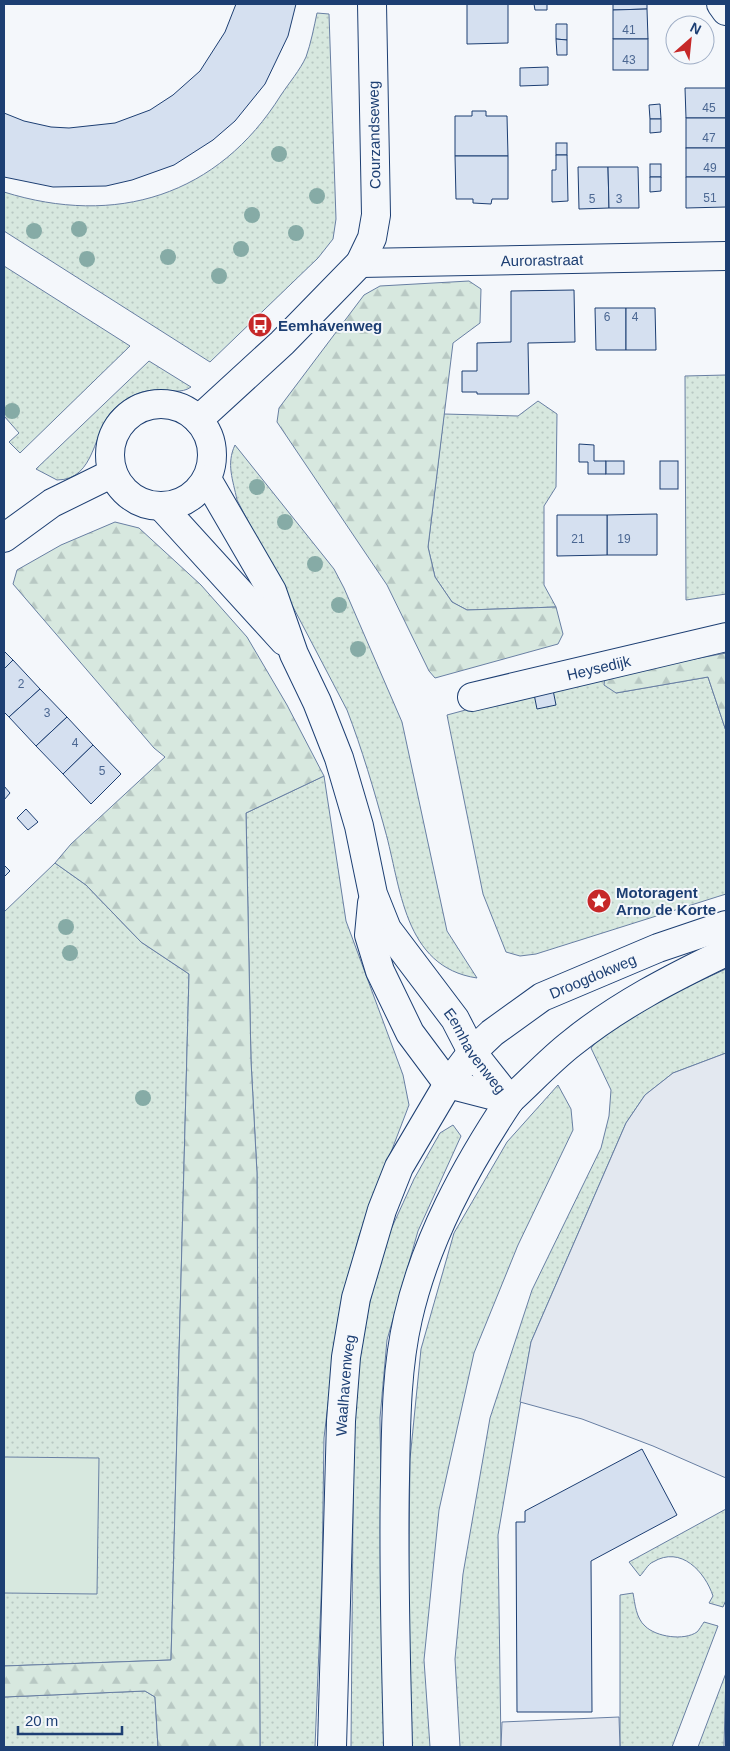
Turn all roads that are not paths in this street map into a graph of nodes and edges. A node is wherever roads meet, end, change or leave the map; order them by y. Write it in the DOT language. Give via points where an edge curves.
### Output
graph roads {
  1 [pos="372,4"];
  2 [pos="722,4"];
  3 [pos="726,11"];
  4 [pos="726,256"];
  5 [pos="360,263"];
  6 [pos="198,420"];
  7 [pos="113,473"];
  8 [pos="207,479"];
  9 [pos="162,506"];
  10 [pos="4,538"];
  11 [pos="726,638"];
  12 [pos="294,654"];
  13 [pos="472,697"];
  14 [pos="373,894"];
  15 [pos="726,925"];
  16 [pos="726,952"];
  17 [pos="472,1052"];
  18 [pos="448,1084"];
  19 [pos="510,1100"];
  20 [pos="332,1747"];
  21 [pos="398,1747"];
  1 -- 5 [label="street, Courzandseweg" via="376,215 372,238"];
  2 -- 3 [label="street"];
  4 -- 5 [label="street, Aurorastraat"];
  5 -- 6 [label="street" via="282,343"];
  6 -- 7 [label="street" via="188,412 164,404 139,409 120,425 113,436 110,448"];
  6 -- 8 [label="street" via="211,442 211,467"];
  7 -- 9 [label="street" via="119,485 137,501"];
  7 -- 10 [label="street" via="52,503"];
  8 -- 9 [label="street" via="188,499"];
  8 -- 12 [label="street, Eemhavenweg" via="272,591"];
  9 -- 12 [label="street, Eemhavenweg"];
  11 -- 13 [label="street, Heysedijk"];
  12 -- 14 [label="street, Eemhavenweg" via="338,758"];
  14 -- 17 [label="street, Eemhavenweg" via="387,929 455,1019"];
  14 -- 18 [label="street, Eemhavenweg" via="369,935 380,971 410,1033"];
  15 -- 17 [label="street, Droogdokweg" via="658,948 542,997 516,1013"];
  16 -- 19 [label="street" via="674,977 593,1027"];
  17 -- 18 [label="street, Waalhavenweg"];
  17 -- 19 [label="street, Eemhavenweg"];
  18 -- 19 [label="street, Eemhavenweg"];
  18 -- 20 [label="street, Waalhavenweg" via="399,1167 382,1210 354,1308 340,1421"];
  19 -- 21 [label="street" via="481,1144 435,1235 408,1316 399,1367 393,1551"];
}
